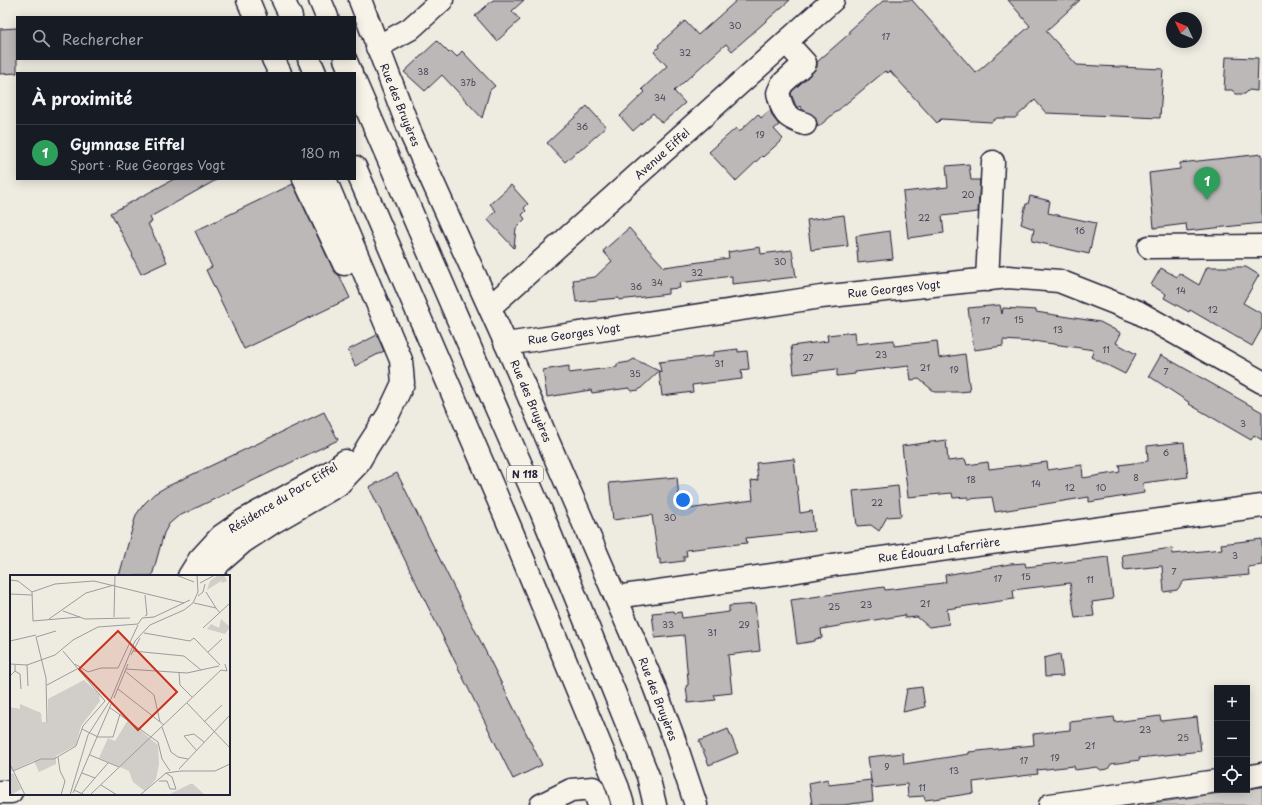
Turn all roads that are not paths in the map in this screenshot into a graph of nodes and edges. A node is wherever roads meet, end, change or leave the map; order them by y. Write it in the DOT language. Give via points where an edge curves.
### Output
graph roads {
  1 [pos="248,0"];
  2 [pos="283,0"];
  3 [pos="320,0"];
  4 [pos="360,0"];
  5 [pos="442,0"];
  6 [pos="833,0"];
  7 [pos="255,16"];
  8 [pos="291,16"];
  9 [pos="327,16"];
  10 [pos="786,42"];
  11 [pos="377,47"];
  12 [pos="274,60"];
  13 [pos="309,60"];
  14 [pos="345,60"];
  15 [pos="280,72"];
  16 [pos="315,72"];
  17 [pos="351,72"];
  18 [pos="356,84"];
  19 [pos="805,124"];
  20 [pos="992,162"];
  21 [pos="356,168"];
  22 [pos="304,180"];
  23 [pos="326,180"];
  24 [pos="1262,246"];
  25 [pos="1149,247"];
  26 [pos="344,264"];
  27 [pos="987,280"];
  28 [pos="490,308"];
  29 [pos="506,344"];
  30 [pos="1262,382"];
  31 [pos="1262,506"];
  32 [pos="268,516"];
  33 [pos="190,575"];
  34 [pos="212,575"];
  35 [pos="616,597"];
  36 [pos="1262,774"];
  37 [pos="1250,776"];
  38 [pos="10,779"];
  39 [pos="0,780"];
  40 [pos="1214,781"];
  41 [pos="541,805"];
  42 [pos="599,805"];
  43 [pos="623,805"];
  44 [pos="655,805"];
  45 [pos="696,805"];
  46 [pos="1050,805"];
  1 -- 7 [label="main road"];
  2 -- 8 [label="main road"];
  3 -- 9 [label="main road"];
  4 -- 11 [label="main road, Rue des Bruyères"];
  5 -- 11 [label="main road" via="410,29"];
  6 -- 10 [label="main road, Avenue Eiffel"];
  10 -- 19 [label="main road" via="805,63 782,84 778,93 783,111 793,120"];
  10 -- 28 [label="main road, Avenue Eiffel"];
  11 -- 28 [label="main road, Rue des Bruyères" via="420,155"];
  12 -- 15 [label="main road"];
  13 -- 16 [label="main road"];
  14 -- 17 [label="main road"];
  18 -- 44 [label="main road, N 118" via="541,510 648,776"];
  20 -- 27 [label="main road"];
  21 -- 43 [label="main road, N 118" via="510,527"];
  22 -- 26 [label="main road"];
  23 -- 32 [label="main road, Résidence du Parc Eiffel" via="400,360 403,383 388,415 357,465 338,485"];
  24 -- 25 [label="main road"];
  27 -- 29 [label="main road, Rue Georges Vogt" via="821,297"];
  27 -- 30 [label="main road, Rue Georges Vogt" via="1008,278 1059,281 1138,312"];
  28 -- 29 [label="main road, Rue des Bruyères"];
  29 -- 35 [label="main road, Rue des Bruyères"];
  31 -- 35 [label="main road, Rue Édouard Laferrière"];
  32 -- 33 [label="main road, Résidence du Parc Eiffel" via="244,520 221,536 199,560"];
  32 -- 34 [label="main road, Résidence du Parc Eiffel" via="219,563"];
  35 -- 45 [label="main road, Rue des Bruyères" via="654,686"];
  36 -- 37 [label="main road"];
  38 -- 39 [label="main road"];
  40 -- 46 [label="main road"];
  41 -- 42 [label="main road" via="571,790 593,788"];
}
